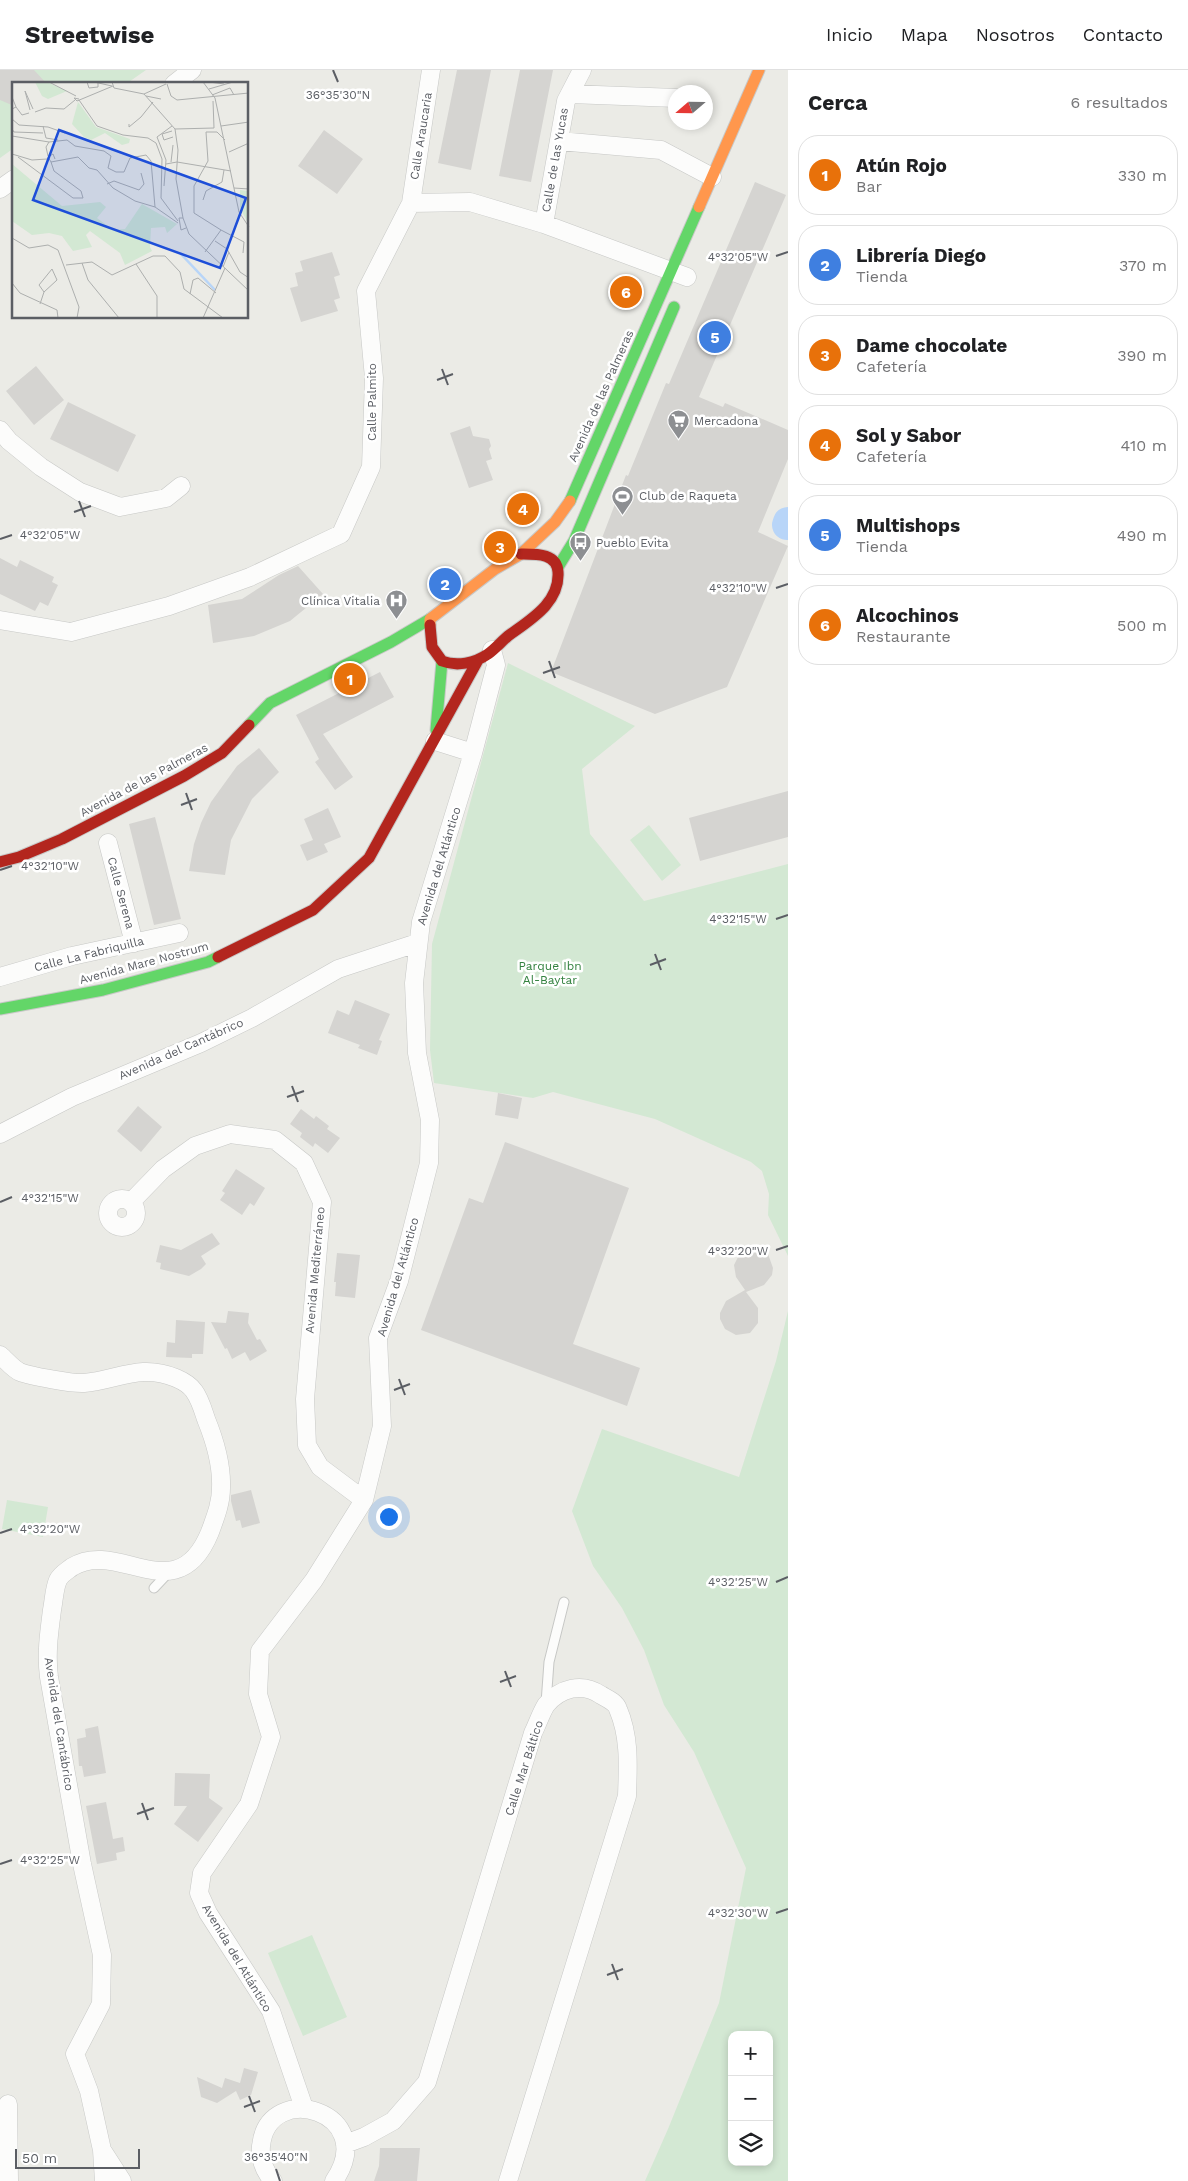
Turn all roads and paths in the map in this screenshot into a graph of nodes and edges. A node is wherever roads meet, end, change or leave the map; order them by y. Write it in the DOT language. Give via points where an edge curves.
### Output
graph roads {
  1 [pos="192,70"];
  2 [pos="431,70"];
  3 [pos="582,70"];
  4 [pos="759,70"];
  5 [pos="177,82"];
  6 [pos="570,94"];
  7 [pos="668,98"];
  8 [pos="559,142"];
  9 [pos="712,177"];
  10 [pos="12,180"];
  11 [pos="0,189"];
  12 [pos="411,202"];
  13 [pos="544,224"];
  14 [pos="683,278"];
  15 [pos="0,430"];
  16 [pos="181,486"];
  17 [pos="521,554"];
  18 [pos="558,567"];
  19 [pos="430,618"];
  20 [pos="0,620"];
  21 [pos="391,642"];
  22 [pos="407,644"];
  23 [pos="492,650"];
  24 [pos="478,660"];
  25 [pos="442,661"];
  26 [pos="435,741"];
  27 [pos="473,753"];
  28 [pos="108,844"];
  29 [pos="0,862"];
  30 [pos="179,933"];
  31 [pos="134,943"];
  32 [pos="417,943"];
  33 [pos="0,978"];
  34 [pos="0,1009"];
  35 [pos="0,1134"];
  36 [pos="131,1202"];
  37 [pos="0,1355"];
  38 [pos="364,1500"];
  39 [pos="169,1572"];
  40 [pos="154,1588"];
  41 [pos="564,1602"];
  42 [pos="546,1706"];
  43 [pos="8,2104"];
  44 [pos="304,2108"];
  45 [pos="345,2144"];
  46 [pos="102,2150"];
  47 [pos="9,2181"];
  48 [pos="104,2181"];
  49 [pos="122,2181"];
  50 [pos="273,2181"];
  51 [pos="334,2181"];
  52 [pos="508,2181"];
  1 -- 5 [label="street"];
  2 -- 12 [label="street, Calle Araucaria"];
  3 -- 6 [label="street, Calle de las Yucas"];
  4 -- 9 [label="street, Avenida de las Palmeras"];
  6 -- 7 [label="street"];
  6 -- 8 [label="street, Calle de las Yucas"];
  8 -- 9 [label="street" via="661,150"];
  8 -- 13 [label="street, Calle de las Yucas"];
  9 -- 14 [label="street, Avenida de las Palmeras"];
  10 -- 11 [label="street"];
  12 -- 13 [label="street" via="470,202"];
  12 -- 20 [label="street, Calle Palmito" via="366,291 374,378 371,467 341,534 223,587 169,606 70,632"];
  13 -- 14 [label="street"];
  14 -- 17 [label="street, Avenida de las Palmeras" via="568,502 555,522"];
  14 -- 18 [label="street, Avenida de las Palmeras" via="574,541"];
  15 -- 16 [label="street" via="41,467 72,487 120,507 166,498"];
  17 -- 18 [label="street" via="544,554"];
  17 -- 19 [label="street, Avenida de las Palmeras" via="495,569"];
  18 -- 23 [label="street" via="558,587 551,600"];
  19 -- 21 [label="street, Avenida de las Palmeras"];
  19 -- 25 [label="street" via="427,646"];
  21 -- 22 [label="street"];
  21 -- 29 [label="street, Avenida de las Palmeras" via="270,703 222,753 184,776 62,839"];
  23 -- 24 [label="street"];
  23 -- 27 [label="street, Avenida del Atlántico" via="496,665"];
  24 -- 25 [label="street" via="455,664"];
  24 -- 26 [label="street, Avenida Mare Nostrum"];
  25 -- 26 [label="street, Avenida Mare Nostrum"];
  26 -- 27 [label="street"];
  26 -- 34 [label="street, Avenida Mare Nostrum" via="369,858 314,910 208,962 103,990"];
  27 -- 32 [label="street, Avenida del Atlántico"];
  28 -- 31 [label="street, Calle Serena"];
  30 -- 31 [label="street, Calle La Fabriquilla"];
  31 -- 33 [label="street, Calle La Fabriquilla" via="72,956"];
  32 -- 35 [label="street, Avenida del Cantábrico" via="338,968 252,1018 201,1043 72,1096"];
  32 -- 38 [label="street, Avenida del Atlántico" via="414,983 418,1053 430,1120 429,1164 399,1281 378,1338 382,1426"];
  36 -- 38 [label="street, Avenida Mediterráneo" via="163,1170 195,1146 230,1134 275,1140 304,1163 322,1202 305,1399 307,1445 320,1467"];
  37 -- 39 [label="street" via="19,1372 82,1384 148,1371 182,1380 194,1391 217,1453 221,1481 219,1506 201,1550 187,1564"];
  38 -- 44 [label="street, Avenida del Atlántico" via="314,1580 260,1651 258,1694 271,1737 249,1804 202,1872 199,1893 208,1913 271,2011"];
  39 -- 40 [label="lane"];
  39 -- 46 [label="street, Avenida del Cantábrico" via="104,1561 82,1562 57,1581 48,1638 49,1677 82,1864 102,1955 101,2004 75,2054 89,2091"];
  41 -- 42 [label="lane" via="548,1662"];
  42 -- 45 [label="street, Calle Mar Báltico" via="533,1733 427,2082 394,2121"];
  42 -- 52 [label="street, Calle Mar Báltico" via="574,1687 593,1689 618,1706 626,1732 629,1759 627,1796"];
  43 -- 47 [label="street"];
  44 -- 45 [label="street" via="318,2111 331,2119"];
  44 -- 50 [label="street" via="290,2110 278,2117 262,2140 264,2168"];
  45 -- 51 [label="street" via="345,2158"];
  46 -- 48 [label="street, Avenida del Cantábrico"];
  46 -- 49 [label="street, Avenida del Cantábrico"];
}
